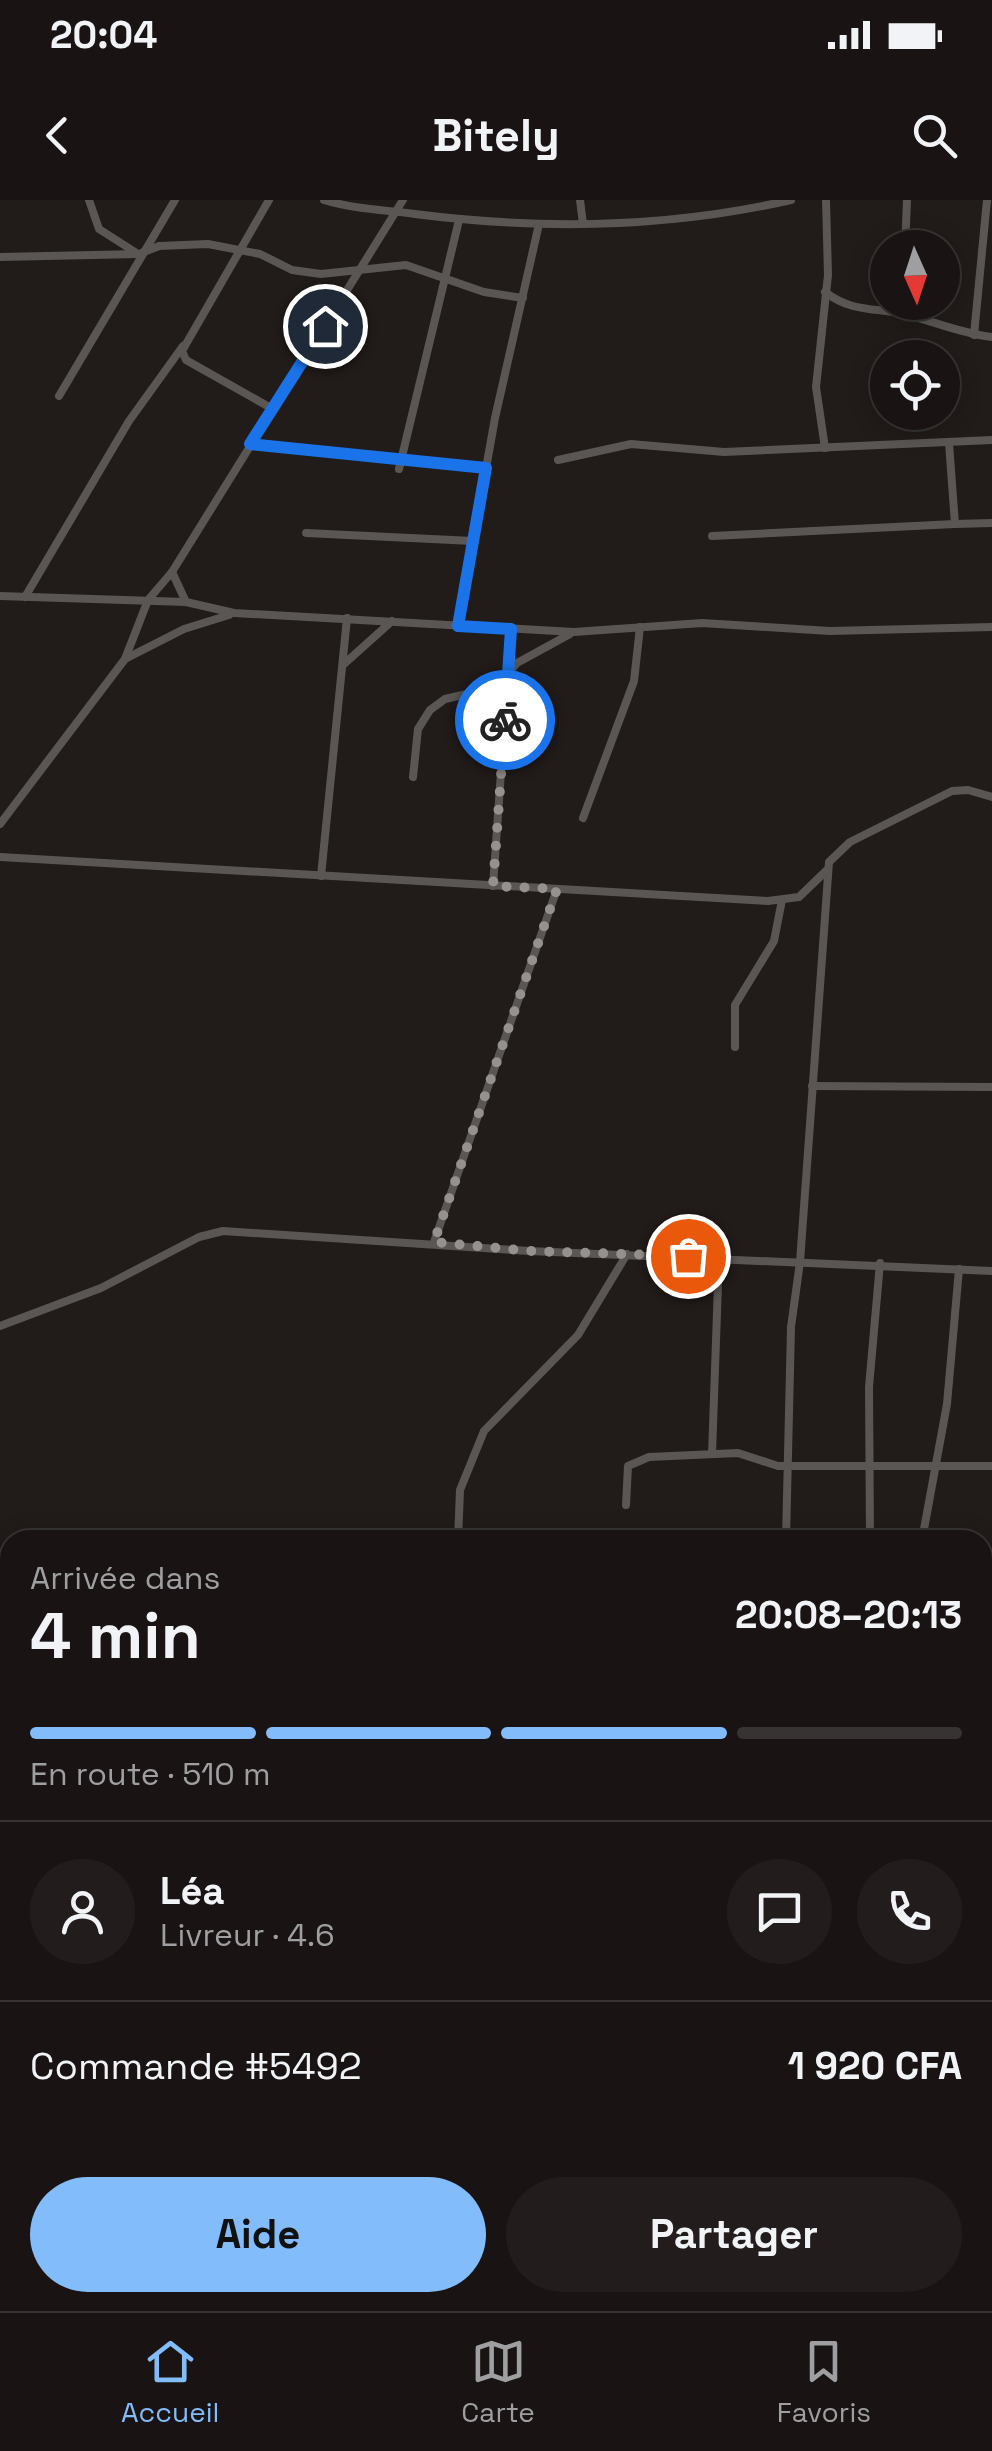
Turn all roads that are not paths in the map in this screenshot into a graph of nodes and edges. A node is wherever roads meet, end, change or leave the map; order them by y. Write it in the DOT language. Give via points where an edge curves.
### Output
graph roads {
  1 [pos="89,200"];
  2 [pos="175,200"];
  3 [pos="269,200"];
  4 [pos="324,200"];
  5 [pos="403,200"];
  6 [pos="580,200"];
  7 [pos="791,200"];
  8 [pos="826,200"];
  9 [pos="908,200"];
  10 [pos="987,200"];
  11 [pos="397,212"];
  12 [pos="459,220"];
  13 [pos="539,224"];
  14 [pos="583,224"];
  15 [pos="906,230"];
  16 [pos="240,249"];
  17 [pos="139,254"];
  18 [pos="0,257"];
  19 [pos="361,271"];
  20 [pos="446,278"];
  21 [pos="825,292"];
  22 [pos="524,298"];
  23 [pos="870,311"];
  24 [pos="923,320"];
  25 [pos="974,335"];
  26 [pos="992,337"];
  27 [pos="183,346"];
  28 [pos="59,396"];
  29 [pos="271,408"];
  30 [pos="992,440"];
  31 [pos="950,443"];
  32 [pos="250,444"];
  33 [pos="826,448"];
  34 [pos="401,459"];
  35 [pos="558,460"];
  36 [pos="486,468"];
  37 [pos="399,470"];
  38 [pos="954,524"];
  39 [pos="992,524"];
  40 [pos="306,533"];
  41 [pos="712,536"];
  42 [pos="473,541"];
  43 [pos="172,572"];
  44 [pos="0,596"];
  45 [pos="25,598"];
  46 [pos="148,600"];
  47 [pos="186,602"];
  48 [pos="234,613"];
  49 [pos="347,618"];
  50 [pos="392,621"];
  51 [pos="458,626"];
  52 [pos="640,627"];
  53 [pos="992,627"];
  54 [pos="511,629"];
  55 [pos="574,632"];
  56 [pos="125,658"];
  57 [pos="344,664"];
  58 [pos="508,674"];
  59 [pos="413,777"];
  60 [pos="992,797"];
  61 [pos="583,818"];
  62 [pos="0,824"];
  63 [pos="0,857"];
  64 [pos="827,870"];
  65 [pos="321,876"];
  66 [pos="493,886"];
  67 [pos="557,889"];
  68 [pos="782,900"];
  69 [pos="735,1047"];
  70 [pos="812,1086"];
  71 [pos="992,1087"];
  72 [pos="434,1242"];
  73 [pos="627,1254"];
  74 [pos="719,1256"];
  75 [pos="800,1262"];
  76 [pos="880,1263"];
  77 [pos="958,1269"];
  78 [pos="992,1271"];
  79 [pos="0,1326"];
  80 [pos="712,1454"];
  81 [pos="790,1464"];
  82 [pos="866,1466"];
  83 [pos="935,1466"];
  84 [pos="992,1466"];
  85 [pos="626,1505"];
  86 [pos="458,1530"];
  87 [pos="787,1530"];
  88 [pos="869,1530"];
  89 [pos="924,1530"];
  1 -- 17 [label="street" via="99,229"];
  2 -- 17 [label="street"];
  3 -- 16 [label="street"];
  4 -- 11 [label="street"];
  5 -- 11 [label="street"];
  6 -- 14 [label="street"];
  7 -- 14 [label="street" via="646,222"];
  8 -- 21 [label="street"];
  9 -- 15 [label="street"];
  10 -- 25 [label="street"];
  11 -- 12 [label="street"];
  11 -- 19 [label="street"];
  12 -- 13 [label="street"];
  12 -- 20 [label="street"];
  13 -- 14 [label="street"];
  13 -- 22 [label="street"];
  16 -- 17 [label="street" via="159,246"];
  16 -- 19 [label="street" via="292,270"];
  16 -- 27 [label="street"];
  17 -- 18 [label="street"];
  17 -- 28 [label="street"];
  19 -- 20 [label="street" via="406,266"];
  19 -- 29 [label="street"];
  20 -- 22 [label="street"];
  20 -- 34 [label="street"];
  21 -- 23 [label="street"];
  21 -- 33 [label="street" via="816,387"];
  22 -- 36 [label="street"];
  24 -- 25 [label="street"];
  25 -- 26 [label="street"];
  27 -- 29 [label="street" via="186,360"];
  27 -- 45 [label="street" via="129,421"];
  29 -- 32 [label="street"];
  30 -- 31 [label="street"];
  31 -- 33 [label="street"];
  31 -- 38 [label="street"];
  32 -- 34 [label="street"];
  32 -- 43 [label="street"];
  33 -- 35 [label="street" via="724,452 630,444"];
  34 -- 36 [label="street"];
  34 -- 37 [label="street"];
  36 -- 42 [label="street"];
  38 -- 39 [label="street"];
  38 -- 41 [label="street"];
  40 -- 42 [label="street"];
  42 -- 51 [label="street"];
  43 -- 46 [label="street"];
  43 -- 47 [label="street"];
  44 -- 45 [label="street"];
  45 -- 46 [label="street"];
  46 -- 47 [label="street"];
  46 -- 56 [label="street"];
  47 -- 48 [label="street"];
  48 -- 49 [label="street"];
  48 -- 56 [label="street" via="184,628"];
  49 -- 50 [label="street"];
  49 -- 57 [label="street"];
  50 -- 51 [label="street"];
  50 -- 57 [label="street"];
  51 -- 54 [label="street"];
  52 -- 53 [label="street"];
  52 -- 55 [label="street"];
  52 -- 61 [label="street" via="634,681"];
  54 -- 55 [label="street"];
  54 -- 58 [label="street"];
  55 -- 58 [label="street"];
  56 -- 62 [label="street"];
  57 -- 65 [label="street"];
  58 -- 59 [label="street" via="483,694 445,700 430,710 418,729"];
  58 -- 66 [label="street"];
  60 -- 64 [label="street" via="968,790 929,801 850,842 831,856"];
  63 -- 65 [label="street"];
  64 -- 68 [label="street" via="799,898"];
  64 -- 70 [label="street"];
  65 -- 66 [label="street"];
  66 -- 67 [label="street"];
  67 -- 68 [label="street"];
  67 -- 72 [label="street"];
  68 -- 69 [label="street" via="774,941 734,1005"];
  70 -- 71 [label="street"];
  70 -- 75 [label="street"];
  72 -- 73 [label="street"];
  72 -- 79 [label="street" via="199,1236 101,1288"];
  73 -- 74 [label="street"];
  73 -- 86 [label="street" via="578,1335 484,1431 460,1490"];
  74 -- 75 [label="street"];
  74 -- 80 [label="street"];
  75 -- 76 [label="street"];
  75 -- 81 [label="street" via="791,1327"];
  76 -- 77 [label="street"];
  76 -- 82 [label="street"];
  77 -- 78 [label="street"];
  77 -- 83 [label="street"];
  80 -- 81 [label="street" via="749,1453 770,1464"];
  80 -- 85 [label="street" via="632,1462"];
  81 -- 82 [label="street"];
  81 -- 87 [label="street"];
  82 -- 83 [label="street"];
  82 -- 88 [label="street"];
  83 -- 84 [label="street"];
  83 -- 89 [label="street"];
}
